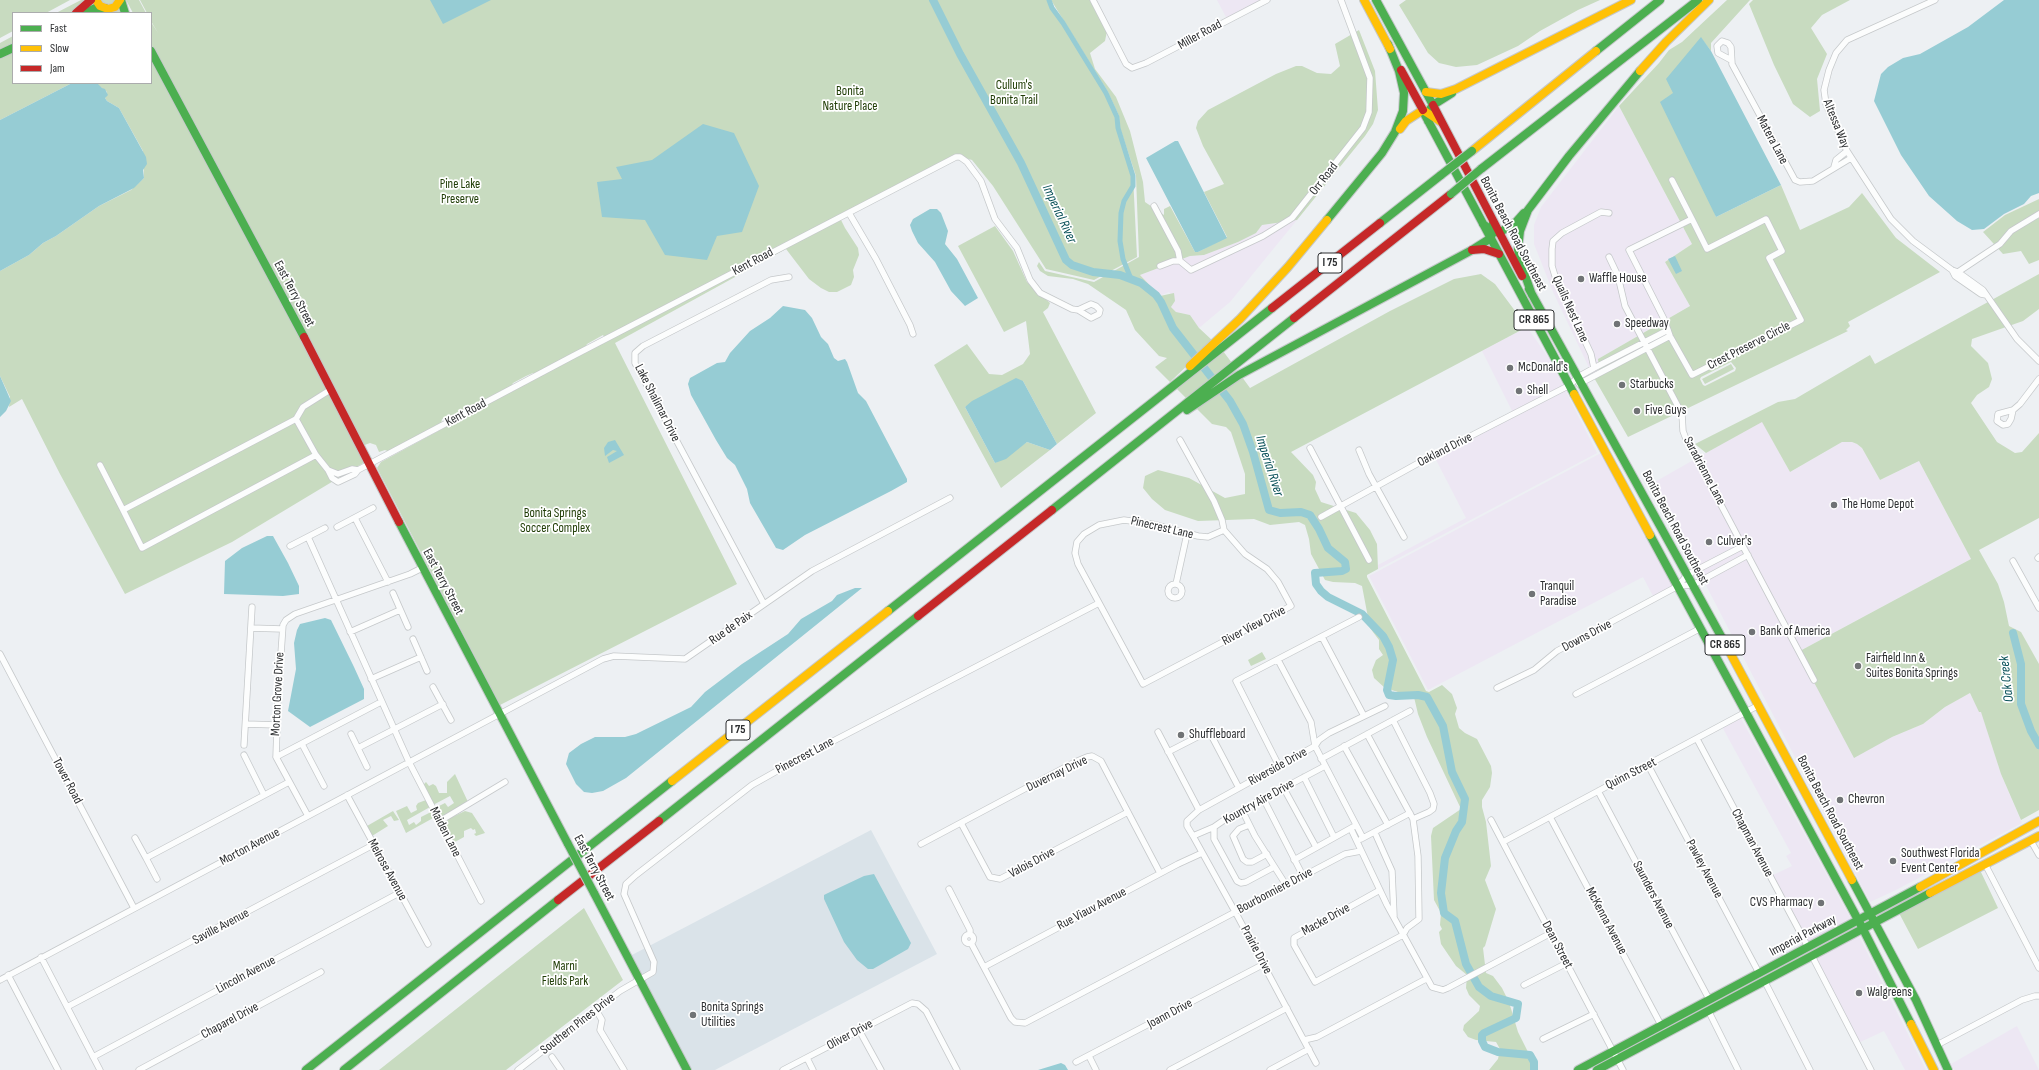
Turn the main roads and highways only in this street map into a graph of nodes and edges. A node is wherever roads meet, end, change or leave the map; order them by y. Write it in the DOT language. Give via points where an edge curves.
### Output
graph roads {
  1 [pos="90,0"];
  2 [pos="96,0"];
  3 [pos="121,0"];
  4 [pos="1364,0"];
  5 [pos="1376,0"];
  6 [pos="1631,0"];
  7 [pos="1660,0"];
  8 [pos="1698,0"];
  9 [pos="1709,0"];
  10 [pos="105,8"];
  11 [pos="77,12"];
  12 [pos="87,12"];
  13 [pos="111,12"];
  14 [pos="124,12"];
  15 [pos="1388,44"];
  16 [pos="152,45"];
  17 [pos="12,48"];
  18 [pos="152,53"];
  19 [pos="0,54"];
  20 [pos="1456,89"];
  21 [pos="1426,92"];
  22 [pos="179,104"];
  23 [pos="1428,109"];
  24 [pos="1382,153"];
  25 [pos="1534,201"];
  26 [pos="1494,232"];
  27 [pos="1472,250"];
  28 [pos="1499,254"];
  29 [pos="1532,295"];
  30 [pos="1169,388"];
  31 [pos="1184,408"];
  32 [pos="2039,821"];
  33 [pos="2022,831"];
  34 [pos="2039,836"];
  35 [pos="2031,841"];
  36 [pos="1996,845"];
  37 [pos="1985,864"];
  38 [pos="1870,914"];
  39 [pos="1859,920"];
  40 [pos="1875,922"];
  41 [pos="1863,929"];
  42 [pos="1899,999"];
  43 [pos="1937,1045"];
  44 [pos="306,1070"];
  45 [pos="344,1070"];
  46 [pos="687,1070"];
  47 [pos="1578,1070"];
  48 [pos="1597,1070"];
  49 [pos="1934,1070"];
  50 [pos="1948,1070"];
  1 -- 11 [label="main road"];
  2 -- 10 [label="main road"];
  3 -- 10 [label="main road" via="115,6"];
  3 -- 14 [label="main road"];
  4 -- 15 [label="main road"];
  5 -- 21 [label="main road"];
  6 -- 20 [label="main road"];
  7 -- 30 [label="main road, I 75, bridge"];
  8 -- 31 [label="main road, I 75, bridge" via="1232,367"];
  9 -- 25 [label="main road" via="1630,82"];
  10 -- 12 [label="main road" via="95,8"];
  10 -- 13 [label="main road"];
  15 -- 23 [label="main road"];
  15 -- 24 [label="main road" via="1399,71 1404,93 1397,127"];
  16 -- 22 [label="main road, East Terry Street"];
  17 -- 19 [label="main road"];
  18 -- 22 [label="main road, East Terry Street"];
  20 -- 21 [label="main road" via="1441,94"];
  20 -- 23 [label="main road"];
  21 -- 23 [label="main road"];
  22 -- 46 [label="main road, East Terry Street, bridge"];
  23 -- 24 [label="main road" via="1406,121"];
  23 -- 26 [label="main road, Bonita Beach Road Southeast / CR 865" via="1441,122"];
  23 -- 26 [label="main road, Bonita Beach Road Southeast" via="1428,121 1483,224"];
  24 -- 30 [label="main road" via="1288,267"];
  25 -- 26 [label="main road" via="1516,222"];
  25 -- 29 [label="main road" via="1523,221 1518,243 1520,261"];
  26 -- 27 [label="main road"];
  26 -- 28 [label="main road, Bonita Beach Road Southeast / CR 865"];
  26 -- 29 [label="main road, Bonita Beach Road Southeast / CR 865"];
  27 -- 28 [label="main road" via="1484,249"];
  27 -- 31 [label="main road" via="1239,375"];
  28 -- 39 [label="main road, Bonita Beach Road Southeast / CR 865"];
  29 -- 38 [label="main road, Bonita Beach Road Southeast / CR 865" via="1759,705"];
  30 -- 44 [label="main road, I 75"];
  31 -- 45 [label="main road, I 75" via="1144,436"];
  32 -- 33 [label="main road, Imperial Parkway"];
  33 -- 35 [label="main road"];
  33 -- 36 [label="main road, Imperial Parkway"];
  34 -- 35 [label="main road, Imperial Parkway"];
  35 -- 37 [label="main road, Imperial Parkway"];
  36 -- 37 [label="main road" via="1985,856"];
  36 -- 38 [label="main road, Imperial Parkway"];
  37 -- 40 [label="main road, Imperial Parkway"];
  38 -- 39 [label="main road, Imperial Parkway"];
  38 -- 40 [label="main road, Bonita Beach Road Southeast / CR 865"];
  39 -- 41 [label="main road, Bonita Beach Road Southeast / CR 865"];
  39 -- 47 [label="main road, Imperial Parkway"];
  40 -- 41 [label="main road, Imperial Parkway"];
  40 -- 43 [label="main road, Bonita Beach Road Southeast / CR 865"];
  41 -- 42 [label="main road, Bonita Beach Road Southeast / CR 865"];
  41 -- 48 [label="main road, Imperial Parkway"];
  42 -- 43 [label="main road" via="1908,1007 1924,1040 1932,1046"];
  42 -- 49 [label="main road, Bonita Beach Road Southeast / CR 865"];
  43 -- 50 [label="main road, Bonita Beach Road Southeast / CR 865"];
}
